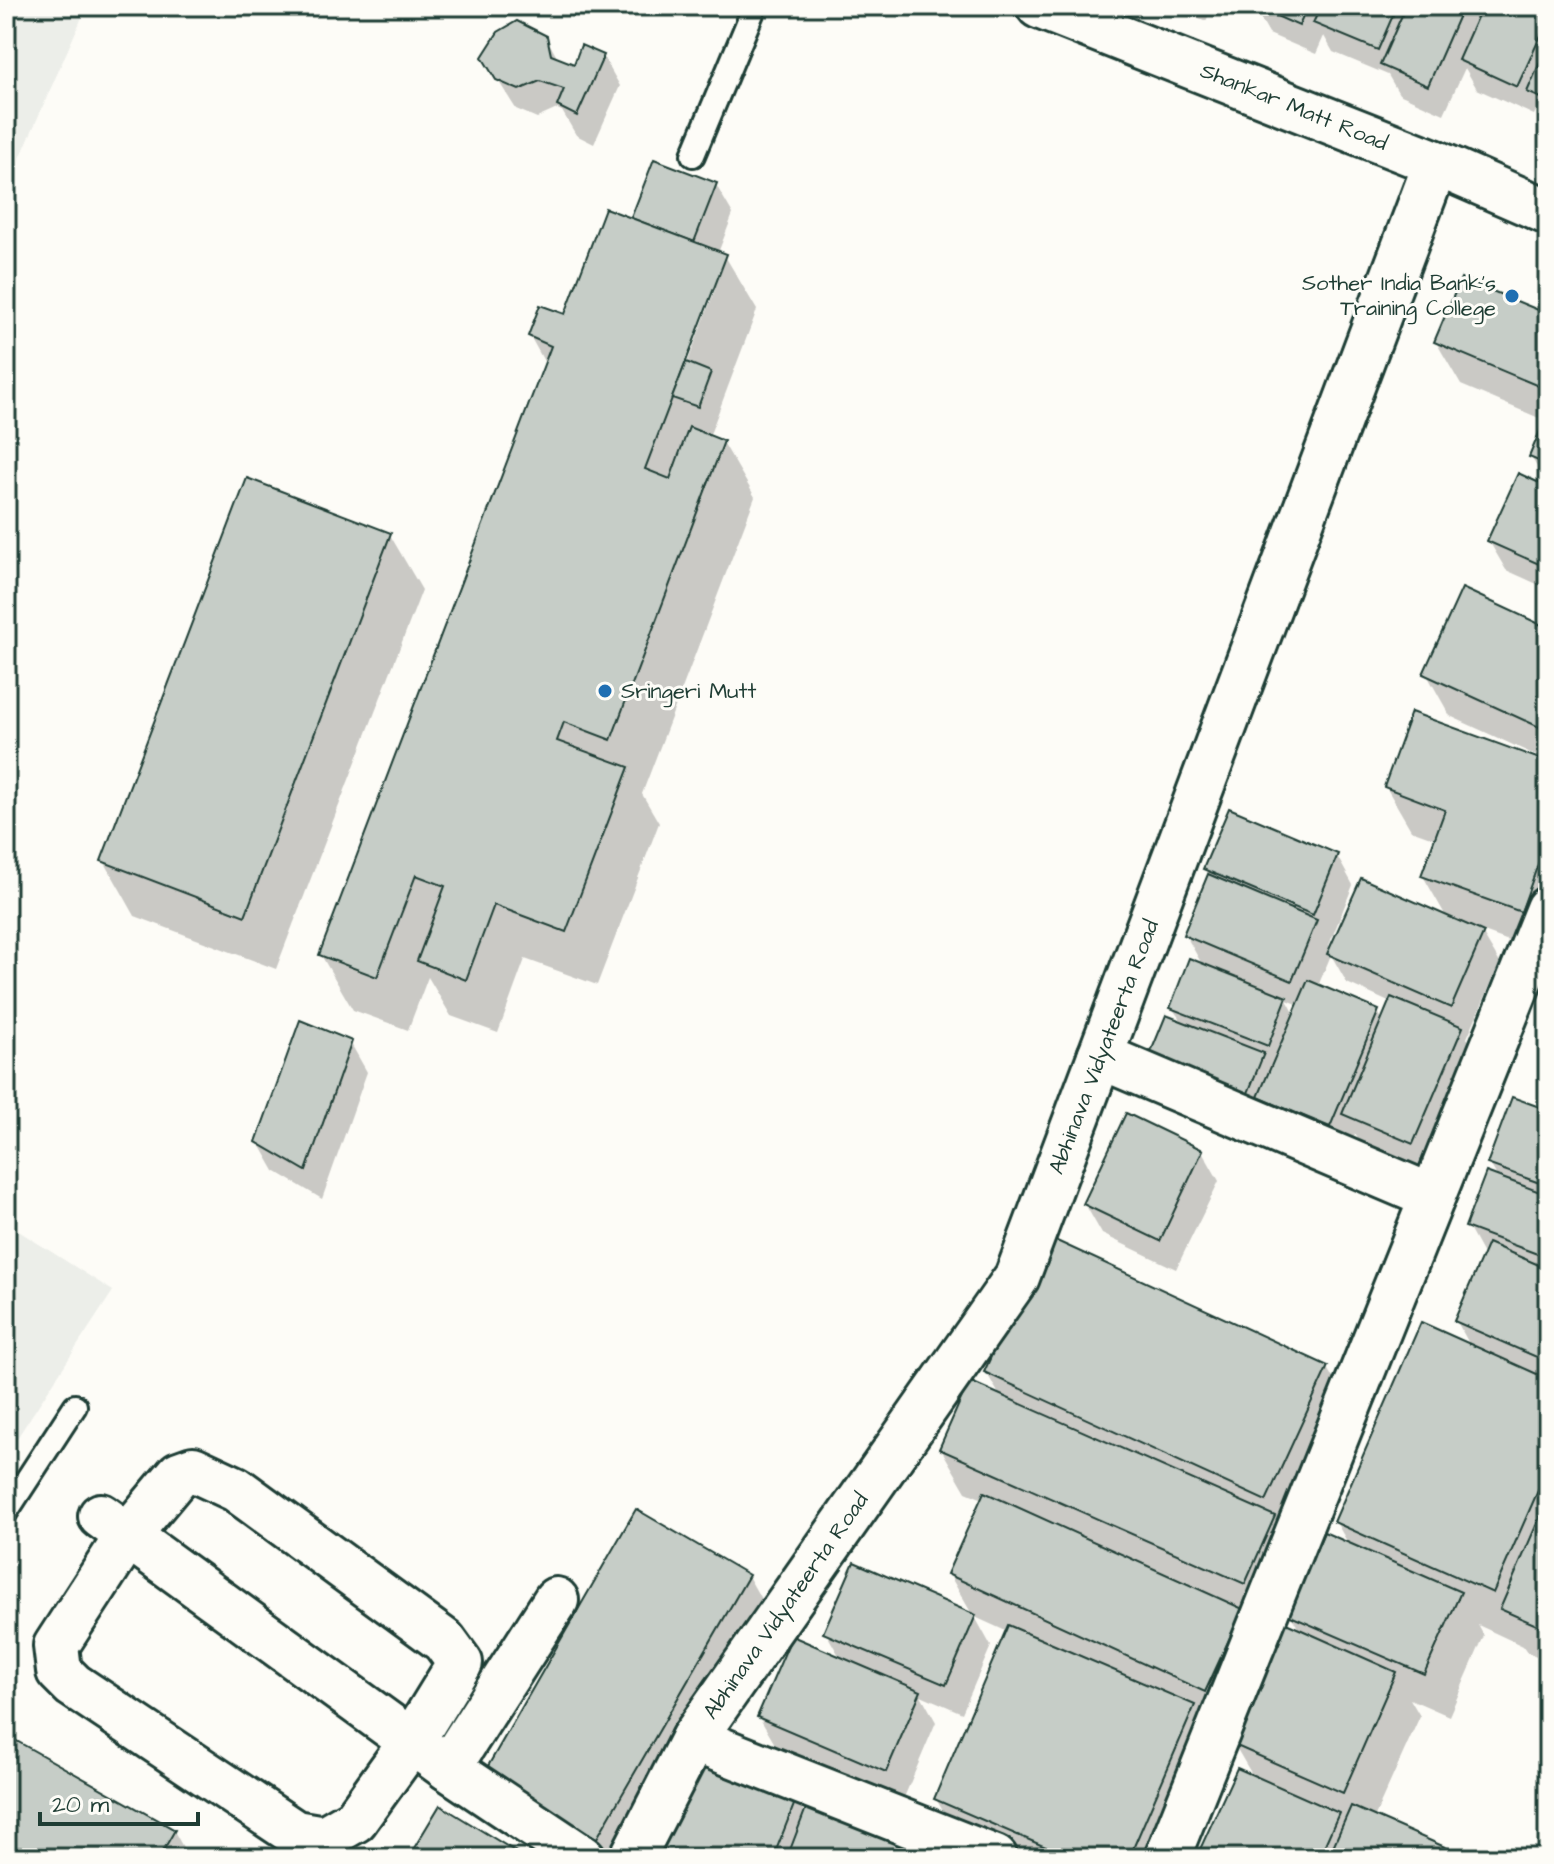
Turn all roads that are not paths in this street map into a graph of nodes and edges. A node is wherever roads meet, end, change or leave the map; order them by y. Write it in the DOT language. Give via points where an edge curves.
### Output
graph roads {
  1 [pos="755,6"];
  2 [pos="1039,6"];
  3 [pos="693,155"];
  4 [pos="1436,163"];
  5 [pos="1548,212"];
  6 [pos="1548,909"];
  7 [pos="1100,1056"];
  8 [pos="1432,1197"];
  9 [pos="75,1406"];
  10 [pos="6,1512"];
  11 [pos="114,1525"];
  12 [pos="556,1600"];
  13 [pos="693,1739"];
  14 [pos="412,1741"];
  15 [pos="448,1768"];
  16 [pos="583,1858"];
  17 [pos="632,1858"];
  18 [pos="995,1858"];
  19 [pos="1167,1858"];
  1 -- 3 [label="lane"];
  2 -- 4 [label="street, Shankar Matt Road"];
  4 -- 5 [label="street, Shankar Matt Road"];
  4 -- 7 [label="street, Abhinava Vidyateerta Road"];
  6 -- 8 [label="street"];
  7 -- 8 [label="street"];
  7 -- 13 [label="street, Abhinava Vidyateerta Road" via="1017,1277"];
  8 -- 19 [label="street"];
  9 -- 10 [label="lane"];
  11 -- 14 [label="street"];
  11 -- 14 [label="street" via="179,1474 193,1469 236,1489 444,1641 460,1663"];
  11 -- 14 [label="street" via="56,1646 59,1671 73,1685 295,1833 324,1838 355,1820"];
  12 -- 15 [label="street"];
  13 -- 17 [label="street, Abhinava Vidyateerta Road"];
  13 -- 18 [label="street"];
  14 -- 15 [label="street"];
  15 -- 16 [label="street"];
}
